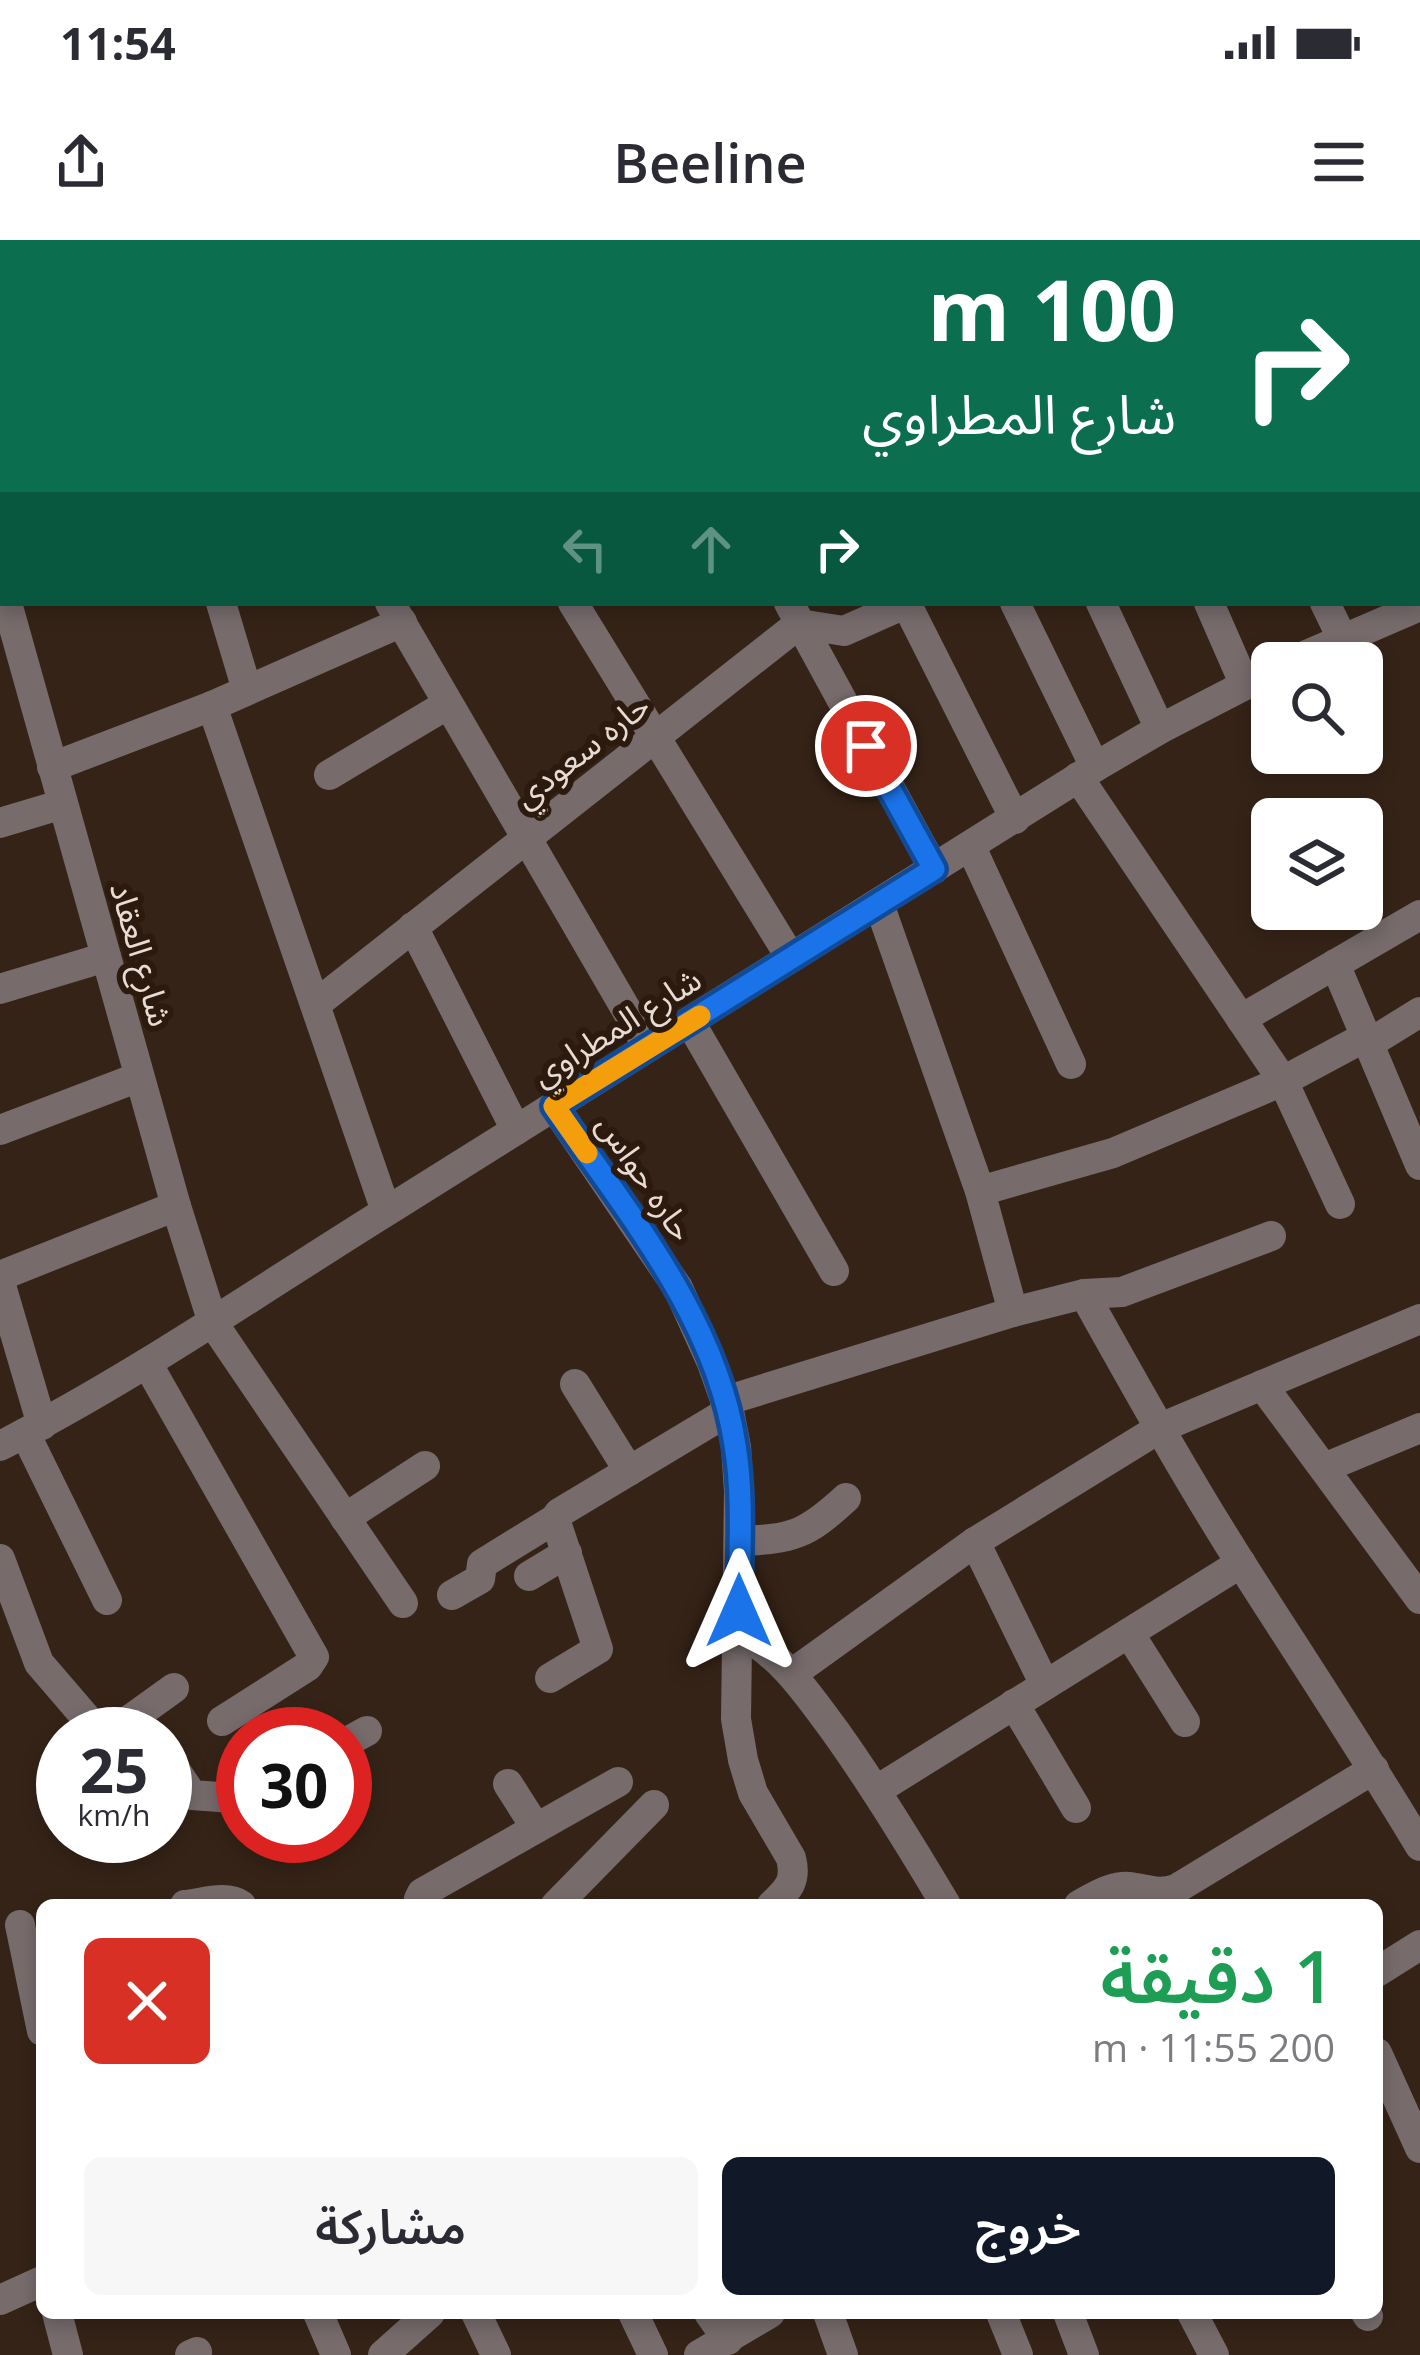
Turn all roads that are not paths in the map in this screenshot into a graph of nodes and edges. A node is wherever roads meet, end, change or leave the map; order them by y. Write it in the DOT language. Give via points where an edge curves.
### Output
graph roads {
  1 [pos="4,606"];
  2 [pos="222,606"];
  3 [pos="575,606"];
  4 [pos="900,606"];
  5 [pos="908,606"];
  6 [pos="1016,606"];
  7 [pos="1102,606"];
  8 [pos="1211,606"];
  9 [pos="1326,606"];
  10 [pos="1420,606"];
  11 [pos="396,612"];
  12 [pos="794,613"];
  13 [pos="1342,638"];
  14 [pos="1333,642"];
  15 [pos="1251,666"];
  16 [pos="1251,681"];
  17 [pos="247,690"];
  18 [pos="448,704"];
  19 [pos="212,706"];
  20 [pos="1160,729"];
  21 [pos="655,737"];
  22 [pos="52,767"];
  23 [pos="1086,772"];
  24 [pos="329,775"];
  25 [pos="63,804"];
  26 [pos="1015,819"];
  27 [pos="0,823"];
  28 [pos="527,838"];
  29 [pos="970,847"];
  30 [pos="934,869"];
  31 [pos="879,904"];
  32 [pos="1420,915"];
  33 [pos="413,927"];
  34 [pos="106,957"];
  35 [pos="791,958"];
  36 [pos="1335,964"];
  37 [pos="0,989"];
  38 [pos="316,1004"];
  39 [pos="1420,1012"];
  40 [pos="1240,1019"];
  41 [pos="690,1022"];
  42 [pos="1369,1039"];
  43 [pos="648,1047"];
  44 [pos="1071,1064"];
  45 [pos="140,1077"];
  46 [pos="1282,1082"];
  47 [pos="554,1106"];
  48 [pos="0,1130"];
  49 [pos="516,1130"];
  50 [pos="1420,1165"];
  51 [pos="980,1191"];
  52 [pos="1340,1204"];
  53 [pos="176,1206"];
  54 [pos="386,1211"];
  55 [pos="1271,1236"];
  56 [pos="834,1271"];
  57 [pos="0,1279"];
  58 [pos="1084,1294"];
  59 [pos="1013,1312"];
  60 [pos="1420,1319"];
  61 [pos="213,1323"];
  62 [pos="147,1363"];
  63 [pos="575,1384"];
  64 [pos="1262,1385"];
  65 [pos="727,1406"];
  66 [pos="1160,1428"];
  67 [pos="1420,1428"];
  68 [pos="22,1435"];
  69 [pos="424,1466"];
  70 [pos="1324,1468"];
  71 [pos="629,1471"];
  72 [pos="846,1498"];
  73 [pos="346,1518"];
  74 [pos="555,1520"];
  75 [pos="739,1541"];
  76 [pos="975,1543"];
  77 [pos="568,1553"];
  78 [pos="0,1559"];
  79 [pos="1241,1563"];
  80 [pos="529,1576"];
  81 [pos="1416,1586"];
  82 [pos="452,1595"];
  83 [pos="107,1600"];
  84 [pos="403,1603"];
  85 [pos="738,1632"];
  86 [pos="1129,1633"];
  87 [pos="793,1673"];
  88 [pos="550,1678"];
  89 [pos="1045,1685"];
  90 [pos="174,1688"];
  91 [pos="1014,1704"];
  92 [pos="76,1707"];
  93 [pos="148,1707"];
  94 [pos="244,1707"];
  95 [pos="1185,1722"];
  96 [pos="1374,1769"];
  97 [pos="618,1782"];
  98 [pos="508,1784"];
  99 [pos="877,1790"];
  100 [pos="654,1805"];
  101 [pos="1076,1808"];
  102 [pos="536,1828"];
  103 [pos="1420,1846"];
  104 [pos="801,1892"];
  105 [pos="423,1899"];
  106 [pos="562,1899"];
  107 [pos="942,1899"];
  108 [pos="1090,1899"];
  109 [pos="21,1926"];
  110 [pos="1420,1945"];
  111 [pos="1383,1968"];
  112 [pos="36,2001"];
  113 [pos="1383,2066"];
  114 [pos="1420,2148"];
  115 [pos="36,2285"];
  116 [pos="0,2300"];
  117 [pos="59,2319"];
  118 [pos="321,2319"];
  119 [pos="423,2319"];
  120 [pos="479,2319"];
  121 [pos="636,2319"];
  122 [pos="713,2319"];
  123 [pos="761,2319"];
  124 [pos="830,2319"];
  125 [pos="1003,2319"];
  126 [pos="1070,2319"];
  127 [pos="1195,2319"];
  128 [pos="728,2340"];
  129 [pos="68,2355"];
  130 [pos="336,2355"];
  131 [pos="383,2355"];
  132 [pos="496,2355"];
  133 [pos="653,2355"];
  134 [pos="699,2355"];
  135 [pos="843,2355"];
  136 [pos="1018,2355"];
  137 [pos="1084,2355"];
  138 [pos="1214,2355"];
  1 -- 22 [label="street, شارع العقاد"];
  2 -- 17 [label="street"];
  3 -- 21 [label="street"];
  4 -- 12 [label="street" via="844,632"];
  5 -- 26 [label="street"];
  6 -- 23 [label="street"];
  7 -- 20 [label="street"];
  8 -- 15 [label="street"];
  9 -- 13 [label="street"];
  10 -- 13 [label="street"];
  11 -- 17 [label="street"];
  11 -- 18 [label="street"];
  12 -- 21 [label="street, حاره سعودي"];
  12 -- 30 [label="street"];
  13 -- 14 [label="street"];
  16 -- 20 [label="street, شارع المطراوي"];
  17 -- 19 [label="street"];
  18 -- 24 [label="street"];
  18 -- 28 [label="street"];
  19 -- 22 [label="street"];
  19 -- 38 [label="street"];
  20 -- 23 [label="street, شارع المطراوي"];
  21 -- 28 [label="street, حاره سعودي"];
  21 -- 35 [label="street"];
  22 -- 25 [label="street, شارع العقاد"];
  23 -- 26 [label="street, شارع المطراوي"];
  23 -- 40 [label="street"];
  25 -- 27 [label="street"];
  25 -- 34 [label="street, شارع العقاد"];
  26 -- 29 [label="street, شارع المطراوي"];
  28 -- 33 [label="street, حاره سعودي"];
  28 -- 43 [label="street"];
  29 -- 30 [label="street, شارع المطراوي"];
  29 -- 44 [label="street"];
  30 -- 31 [label="street, شارع المطراوي"];
  31 -- 35 [label="street, شارع المطراوي"];
  31 -- 51 [label="street"];
  32 -- 36 [label="street"];
  33 -- 38 [label="street, حاره سعودي"];
  33 -- 49 [label="street"];
  34 -- 37 [label="street"];
  34 -- 45 [label="street, شارع العقاد"];
  35 -- 41 [label="street, شارع المطراوي"];
  36 -- 40 [label="street"];
  36 -- 42 [label="street"];
  38 -- 54 [label="street"];
  39 -- 42 [label="street"];
  40 -- 46 [label="street"];
  41 -- 43 [label="street, شارع المطراوي"];
  41 -- 56 [label="street"];
  42 -- 46 [label="street"];
  42 -- 50 [label="street"];
  43 -- 47 [label="street, شارع المطراوي"];
  45 -- 48 [label="street"];
  45 -- 53 [label="street, شارع العقاد"];
  46 -- 51 [label="street" via="1113,1153"];
  46 -- 52 [label="street"];
  47 -- 49 [label="street, شارع المطراوي"];
  47 -- 65 [label="street, حاره حواس" via="678,1288"];
  49 -- 54 [label="street, شارع المطراوي"];
  51 -- 59 [label="street"];
  53 -- 57 [label="street"];
  53 -- 61 [label="street, شارع العقاد"];
  54 -- 61 [label="street, شارع المطراوي"];
  55 -- 58 [label="street" via="1122,1292"];
  57 -- 68 [label="street"];
  58 -- 59 [label="street"];
  58 -- 66 [label="street"];
  59 -- 65 [label="street"];
  60 -- 64 [label="street"];
  61 -- 62 [label="street, شارع المطراوي"];
  61 -- 73 [label="street, شارع العقاد"];
  62 -- 68 [label="street, شارع المطراوي"];
  62 -- 94 [label="street" via="314,1657"];
  63 -- 71 [label="street"];
  64 -- 66 [label="street"];
  64 -- 70 [label="street"];
  65 -- 71 [label="street"];
  65 -- 75 [label="street, حاره حواس"];
  66 -- 76 [label="street"];
  66 -- 79 [label="street"];
  67 -- 70 [label="street"];
  68 -- 83 [label="street"];
  69 -- 73 [label="street"];
  70 -- 81 [label="street"];
  71 -- 74 [label="street"];
  72 -- 75 [label="street" via="816,1525 779,1540"];
  73 -- 84 [label="street, شارع العقاد"];
  74 -- 77 [label="street"];
  74 -- 82 [label="street" via="482,1564 480,1579"];
  75 -- 85 [label="street, حاره حواس"];
  76 -- 87 [label="street"];
  76 -- 89 [label="street"];
  77 -- 80 [label="street"];
  77 -- 88 [label="street" via="598,1649"];
  78 -- 92 [label="street" via="39,1664"];
  79 -- 86 [label="street"];
  79 -- 96 [label="street"];
  85 -- 87 [label="street"];
  85 -- 104 [label="street, حاره حواس" via="743,1760"];
  86 -- 89 [label="street"];
  86 -- 95 [label="street"];
  87 -- 99 [label="street"];
  89 -- 91 [label="street"];
  90 -- 93 [label="street"];
  91 -- 99 [label="street"];
  91 -- 101 [label="street"];
  96 -- 103 [label="street"];
  96 -- 108 [label="street" via="1176,1888 1118,1887"];
  97 -- 102 [label="street"];
  98 -- 102 [label="street"];
  99 -- 107 [label="street"];
  100 -- 106 [label="street"];
  102 -- 105 [label="street"];
  109 -- 112 [label="street"];
  110 -- 111 [label="street"];
  113 -- 114 [label="street"];
  115 -- 116 [label="street"];
  117 -- 129 [label="street"];
  118 -- 130 [label="street"];
  119 -- 131 [label="street"];
  120 -- 132 [label="street"];
  121 -- 133 [label="street"];
  122 -- 128 [label="street"];
  123 -- 128 [label="street"];
  124 -- 135 [label="street"];
  125 -- 136 [label="street"];
  126 -- 137 [label="street"];
  127 -- 138 [label="street"];
  128 -- 134 [label="street"];
}
